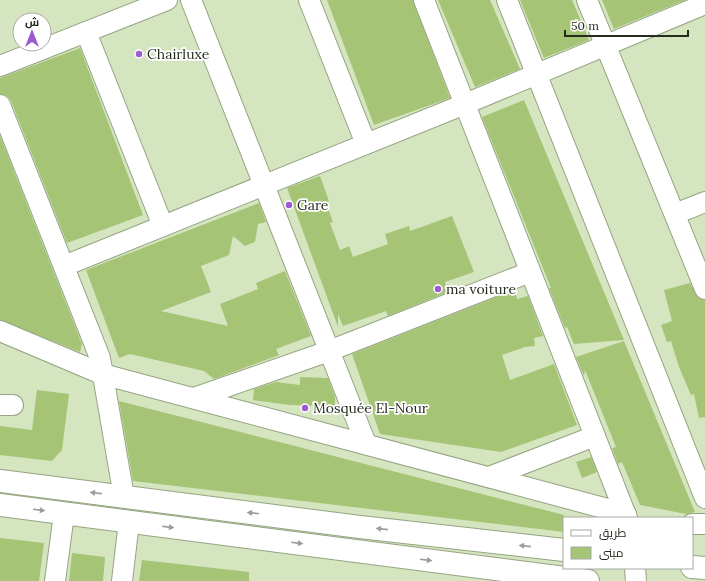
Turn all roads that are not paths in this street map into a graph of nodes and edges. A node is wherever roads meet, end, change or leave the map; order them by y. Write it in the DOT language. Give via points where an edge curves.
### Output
graph roads {
  1 [pos="168,0"];
  2 [pos="191,0"];
  3 [pos="309,0"];
  4 [pos="424,0"];
  5 [pos="507,0"];
  6 [pos="587,0"];
  7 [pos="705,4"];
  8 [pos="86,32"];
  9 [pos="606,45"];
  10 [pos="0,66"];
  11 [pos="535,75"];
  12 [pos="465,104"];
  13 [pos="0,105"];
  14 [pos="366,144"];
  15 [pos="263,186"];
  16 [pos="705,202"];
  17 [pos="675,214"];
  18 [pos="164,226"];
  19 [pos="64,266"];
  20 [pos="530,272"];
  21 [pos="705,289"];
  22 [pos="0,331"];
  23 [pos="329,351"];
  24 [pos="102,374"];
  25 [pos="194,398"];
  26 [pos="595,436"];
  27 [pos="366,444"];
  28 [pos="489,477"];
  29 [pos="0,481"];
  30 [pos="124,497"];
  31 [pos="705,498"];
  32 [pos="0,505"];
  33 [pos="64,514"];
  34 [pos="627,516"];
  35 [pos="129,522"];
  36 [pos="693,524"];
  37 [pos="705,524"];
  38 [pos="563,550"];
  39 [pos="693,567"];
  40 [pos="705,568"];
  41 [pos="635,569"];
  42 [pos="55,581"];
  43 [pos="122,581"];
  44 [pos="588,581"];
  45 [pos="636,581"];
  1 -- 8 [label="street"];
  2 -- 15 [label="street"];
  3 -- 14 [label="street"];
  4 -- 12 [label="street"];
  5 -- 11 [label="street"];
  6 -- 9 [label="street"];
  7 -- 9 [label="street"];
  8 -- 10 [label="street"];
  8 -- 18 [label="street"];
  9 -- 11 [label="street"];
  9 -- 17 [label="street"];
  11 -- 12 [label="street"];
  11 -- 31 [label="street"];
  12 -- 14 [label="street"];
  12 -- 20 [label="street"];
  13 -- 19 [label="street"];
  14 -- 15 [label="street"];
  15 -- 18 [label="street"];
  15 -- 23 [label="street"];
  16 -- 17 [label="street"];
  17 -- 21 [label="street"];
  18 -- 19 [label="street"];
  19 -- 24 [label="street" via="100,358"];
  20 -- 23 [label="street"];
  20 -- 26 [label="street"];
  22 -- 24 [label="street"];
  23 -- 25 [label="street"];
  23 -- 27 [label="street"];
  24 -- 25 [label="street"];
  24 -- 30 [label="street"];
  25 -- 27 [label="street"];
  26 -- 28 [label="street"];
  26 -- 34 [label="street"];
  27 -- 28 [label="street"];
  28 -- 34 [label="street"];
  30 -- 29 [label="main road, one-way"];
  38 -- 30 [label="main road, one-way"];
  32 -- 33 [label="main road, one-way"];
  33 -- 35 [label="main road"];
  33 -- 42 [label="street"];
  35 -- 43 [label="street"];
  35 -- 44 [label="main road, one-way"];
  36 -- 37 [label="street"];
  39 -- 40 [label="main road"];
  41 -- 45 [label="street"];
}
